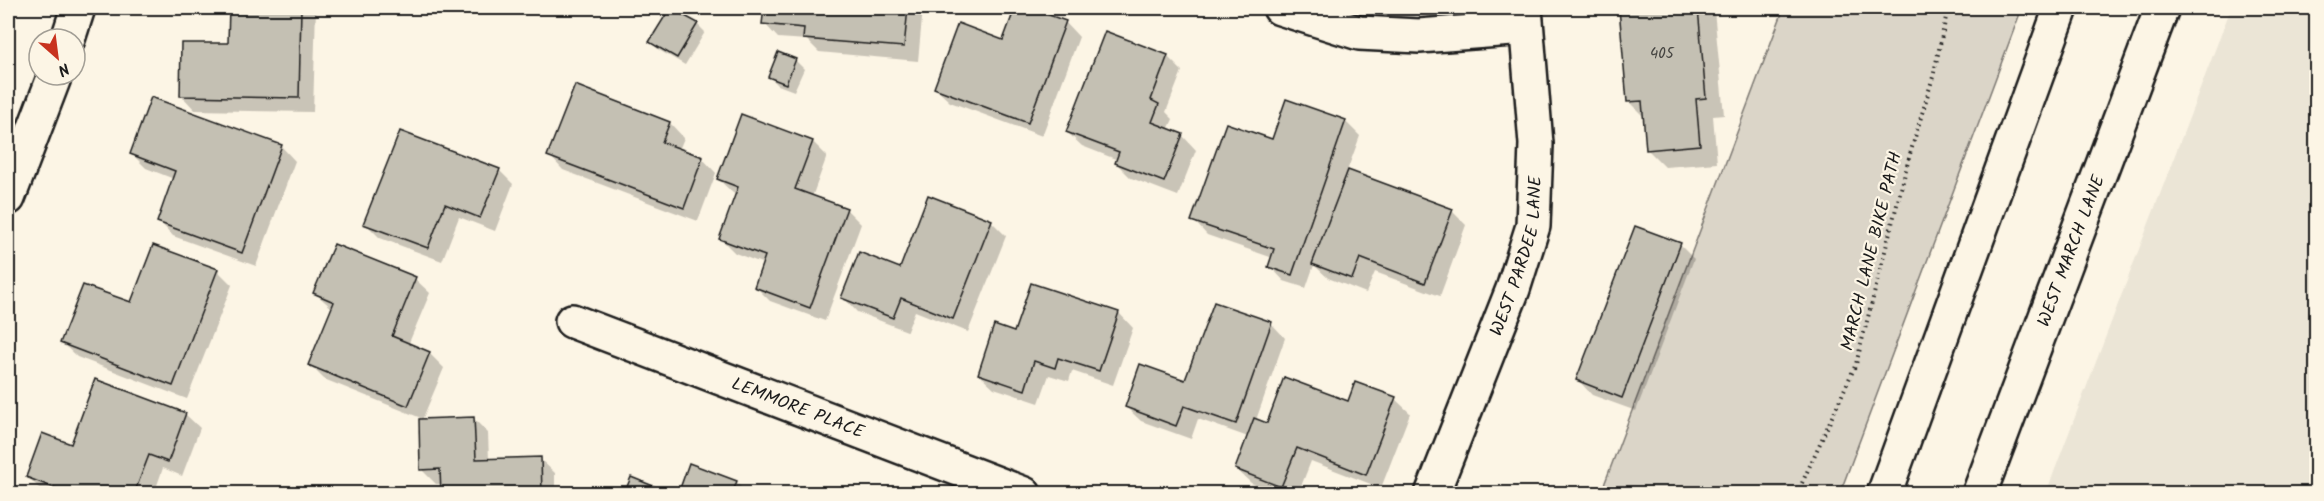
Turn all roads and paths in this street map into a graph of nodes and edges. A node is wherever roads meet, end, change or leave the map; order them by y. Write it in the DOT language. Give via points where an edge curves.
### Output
graph roads {
  1 [pos="78,8"];
  2 [pos="1280,8"];
  3 [pos="1948,8"];
  4 [pos="2061,8"];
  5 [pos="2162,8"];
  6 [pos="1526,18"];
  7 [pos="72,27"];
  8 [pos="50,87"];
  9 [pos="8,198"];
  10 [pos="572,321"];
  11 [pos="1024,494"];
  12 [pos="1432,494"];
  13 [pos="1797,494"];
  14 [pos="1884,494"];
  15 [pos="1979,494"];
  1 -- 7 [label="street"];
  2 -- 6 [label="street" via="1359,33 1419,36"];
  3 -- 13 [label="path, MARCH LANE BIKE PATH" via="1856,364"];
  4 -- 14 [label="street"];
  5 -- 15 [label="street, WEST MARCH LANE"];
  6 -- 12 [label="street, WEST PARDEE LANE" via="1536,144 1533,226 1514,289"];
  8 -- 9 [label="street"];
  10 -- 11 [label="street, LEMMORE PLACE"];
}
